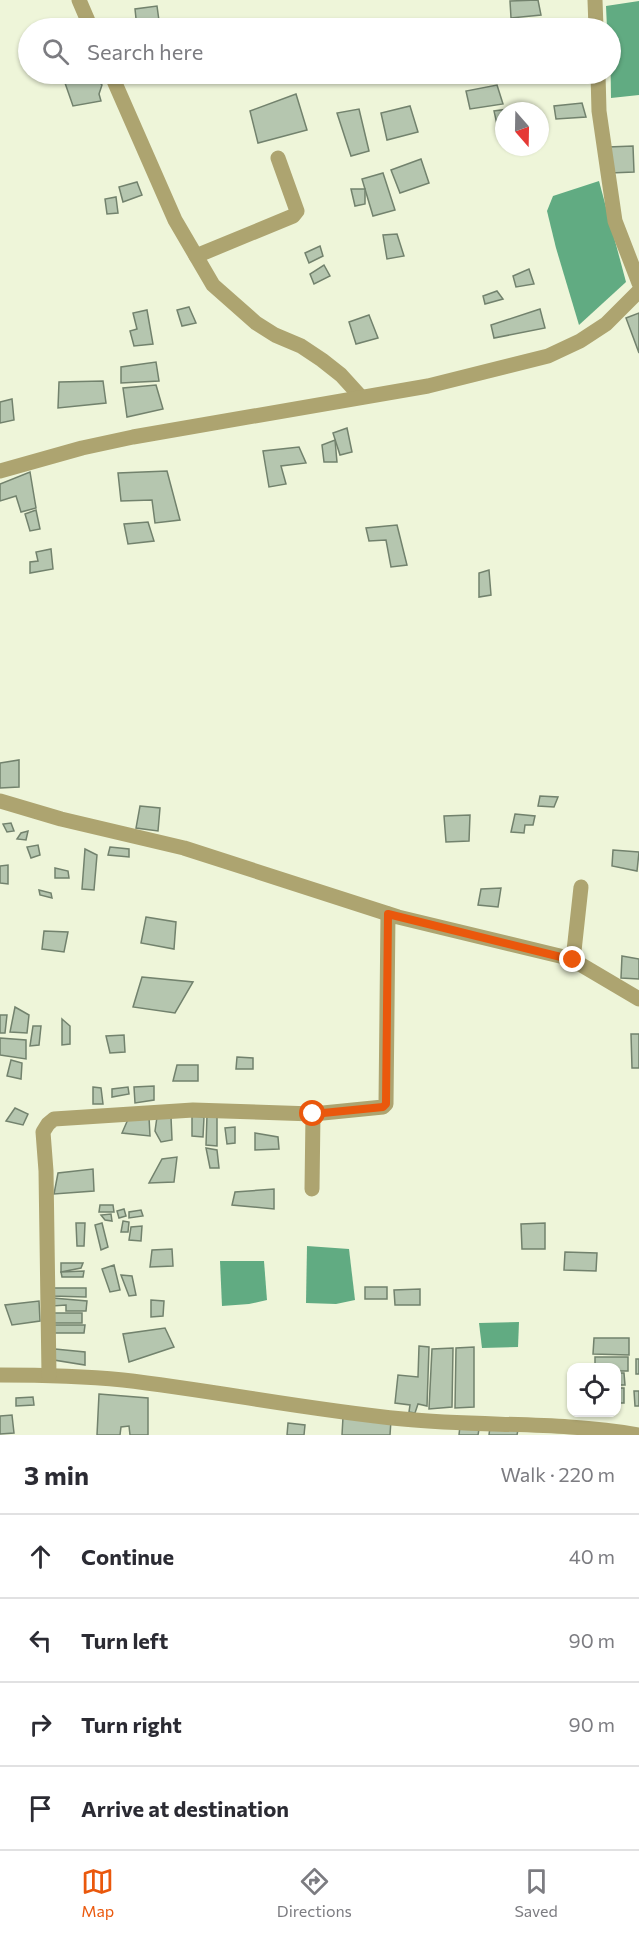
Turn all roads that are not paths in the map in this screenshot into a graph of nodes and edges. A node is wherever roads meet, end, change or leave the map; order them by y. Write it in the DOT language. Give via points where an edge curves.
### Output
graph roads {
  1 [pos="79,0"];
  2 [pos="595,0"];
  3 [pos="87,18"];
  4 [pos="596,18"];
  5 [pos="115,84"];
  6 [pos="598,84"];
  7 [pos="278,158"];
  8 [pos="196,256"];
  9 [pos="639,283"];
  10 [pos="639,291"];
  11 [pos="361,397"];
  12 [pos="0,471"];
  13 [pos="0,801"];
  14 [pos="581,887"];
  15 [pos="388,914"];
  16 [pos="573,960"];
  17 [pos="639,999"];
  18 [pos="313,1114"];
  19 [pos="312,1189"];
  20 [pos="0,1375"];
  21 [pos="49,1375"];
  22 [pos="639,1435"];
  1 -- 3 [label="street"];
  2 -- 4 [label="street"];
  5 -- 8 [label="street" via="175,220"];
  6 -- 9 [label="street" via="615,221"];
  7 -- 8 [label="street" via="297,211 293,216"];
  8 -- 11 [label="street" via="213,285 237,307 275,335 322,360"];
  10 -- 11 [label="street" via="606,324 548,356 428,386"];
  11 -- 12 [label="street" via="133,437"];
  13 -- 15 [label="street" via="184,848"];
  14 -- 16 [label="street"];
  15 -- 16 [label="street"];
  15 -- 18 [label="street" via="386,1104"];
  16 -- 17 [label="street"];
  18 -- 19 [label="street"];
  18 -- 21 [label="street" via="193,1110 54,1119 48,1124 43,1132"];
  20 -- 21 [label="street"];
  21 -- 22 [label="street" via="123,1380 405,1419 600,1428"];
}
